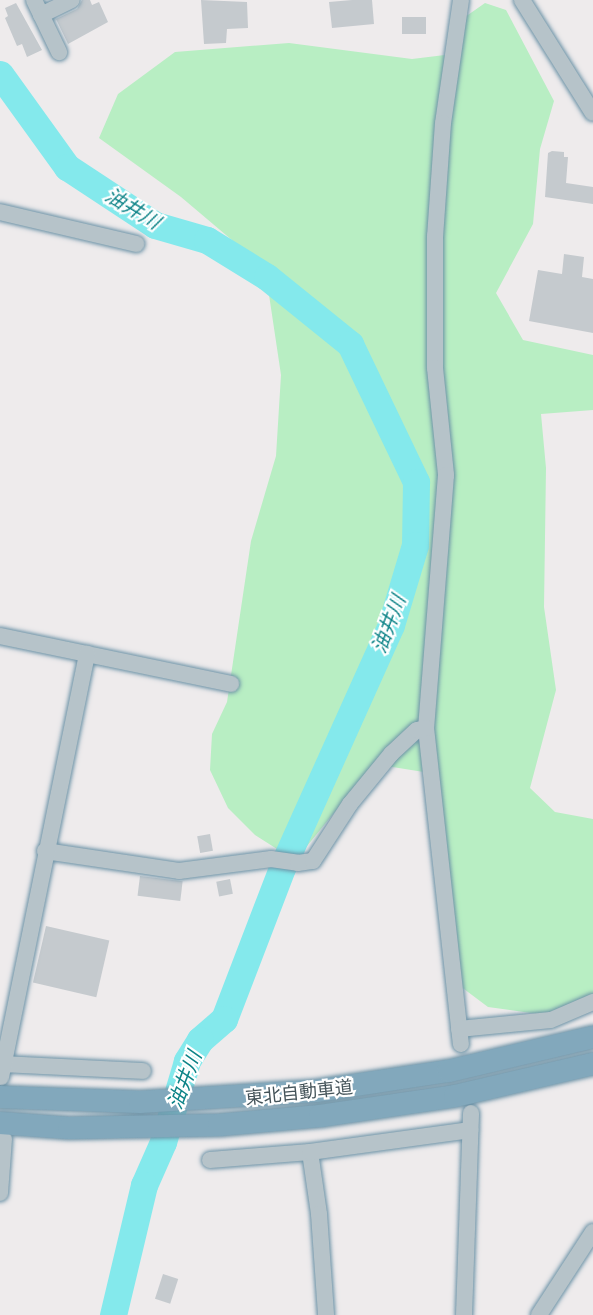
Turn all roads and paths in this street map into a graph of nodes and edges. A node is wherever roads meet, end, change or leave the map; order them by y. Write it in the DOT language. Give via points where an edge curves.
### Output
graph roads {
  1 [pos="33,0"];
  2 [pos="72,0"];
  3 [pos="460,0"];
  4 [pos="522,0"];
  5 [pos="41,15"];
  6 [pos="59,52"];
  7 [pos="593,113"];
  8 [pos="0,212"];
  9 [pos="136,244"];
  10 [pos="0,636"];
  11 [pos="87,654"];
  12 [pos="231,684"];
  13 [pos="426,728"];
  14 [pos="45,851"];
  15 [pos="593,1002"];
  16 [pos="593,1037"];
  17 [pos="593,1064"];
  18 [pos="143,1071"];
  19 [pos="1,1076"];
  20 [pos="2,1131"];
  21 [pos="310,1152"];
  22 [pos="210,1160"];
  23 [pos="0,1193"];
  24 [pos="593,1232"];
  25 [pos="326,1315"];
  26 [pos="464,1315"];
  27 [pos="539,1315"];
  1 -- 5 [label="street"];
  2 -- 5 [label="street"];
  3 -- 13 [label="street" via="443,123 435,236 435,368 446,475"];
  4 -- 7 [label="street"];
  5 -- 6 [label="street"];
  8 -- 9 [label="street"];
  10 -- 11 [label="street"];
  11 -- 12 [label="street"];
  11 -- 14 [label="street"];
  13 -- 14 [label="street" via="417,730 391,754 350,804 318,857 298,863 271,859 179,871"];
  13 -- 15 [label="street" via="460,1037 551,1020"];
  14 -- 19 [label="street"];
  16 -- 19 [label="highway, 東北自動車道" via="406,1079 231,1099 140,1102"];
  17 -- 20 [label="highway, 東北自動車道" via="421,1101 219,1125"];
  18 -- 19 [label="street"];
  20 -- 23 [label="street"];
  21 -- 22 [label="street"];
  21 -- 25 [label="street" via="320,1214"];
  21 -- 26 [label="street" via="471,1122"];
  24 -- 27 [label="street"];
}
